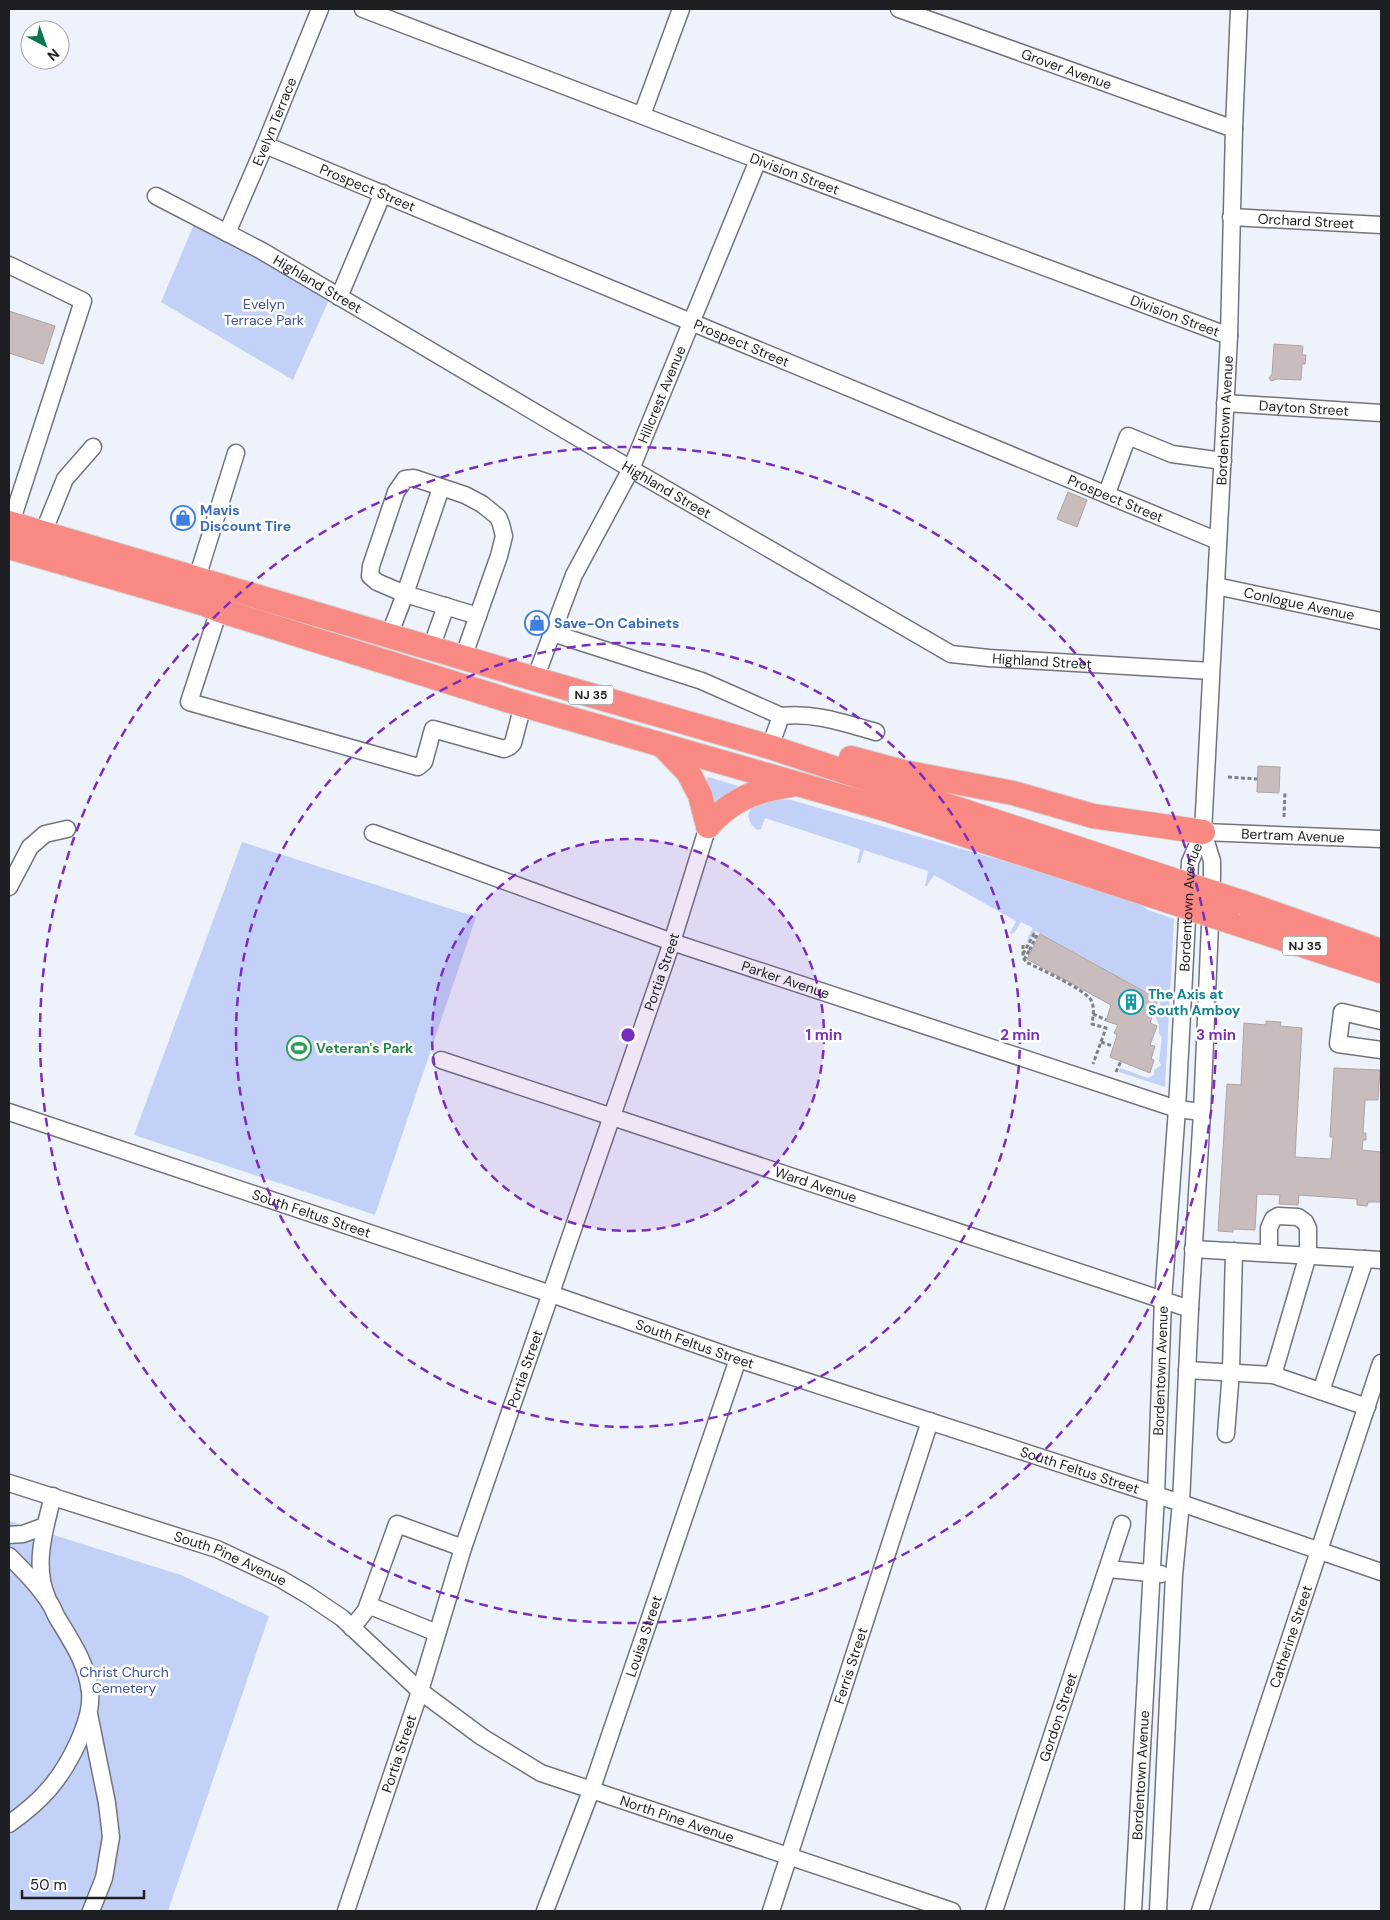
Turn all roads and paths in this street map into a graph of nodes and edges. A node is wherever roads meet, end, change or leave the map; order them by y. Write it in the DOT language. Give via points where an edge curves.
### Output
graph roads {
  1 [pos="320,9"];
  2 [pos="363,9"];
  3 [pos="681,9"];
  4 [pos="899,9"];
  5 [pos="1239,9"];
  6 [pos="642,114"];
  7 [pos="1234,129"];
  8 [pos="265,145"];
  9 [pos="758,160"];
  10 [pos="383,193"];
  11 [pos="156,196"];
  12 [pos="1232,217"];
  13 [pos="1381,225"];
  14 [pos="227,233"];
  15 [pos="9,265"];
  16 [pos="339,296"];
  17 [pos="692,321"];
  18 [pos="1229,336"];
  19 [pos="1225,403"];
  20 [pos="1381,413"];
  21 [pos="93,447"];
  22 [pos="236,453"];
  23 [pos="1223,461"];
  24 [pos="631,469"];
  25 [pos="441,488"];
  26 [pos="1107,493"];
  27 [pos="10,523"];
  28 [pos="43,533"];
  29 [pos="1218,541"];
  30 [pos="10,552"];
  31 [pos="196,578"];
  32 [pos="1216,586"];
  33 [pos="405,594"];
  34 [pos="446,606"];
  35 [pos="219,610"];
  36 [pos="478,616"];
  37 [pos="1381,621"];
  38 [pos="552,633"];
  39 [pos="389,636"];
  40 [pos="431,648"];
  41 [pos="463,658"];
  42 [pos="1211,671"];
  43 [pos="535,679"];
  44 [pos="523,705"];
  45 [pos="781,716"];
  46 [pos="876,732"];
  47 [pos="660,743"];
  48 [pos="770,747"];
  49 [pos="1228,777"];
  50 [pos="1257,779"];
  51 [pos="796,784"];
  52 [pos="1285,793"];
  53 [pos="1284,817"];
  54 [pos="708,826"];
  55 [pos="67,829"];
  56 [pos="1204,832"];
  57 [pos="373,833"];
  58 [pos="1381,839"];
  59 [pos="9,887"];
  60 [pos="1169,890"];
  61 [pos="672,942"];
  62 [pos="1023,944"];
  63 [pos="1381,951"];
  64 [pos="1023,954"];
  65 [pos="1024,960"];
  66 [pos="1381,971"];
  67 [pos="1185,981"];
  68 [pos="1207,989"];
  69 [pos="1093,1014"];
  70 [pos="1106,1020"];
  71 [pos="1381,1021"];
  72 [pos="1101,1042"];
  73 [pos="1113,1046"];
  74 [pos="1381,1050"];
  75 [pos="441,1060"];
  76 [pos="1121,1061"];
  77 [pos="1092,1065"];
  78 [pos="1116,1073"];
  79 [pos="1177,1109"];
  80 [pos="9,1112"];
  81 [pos="1202,1112"];
  82 [pos="610,1117"];
  83 [pos="1193,1249"];
  84 [pos="1234,1251"];
  85 [pos="1269,1253"];
  86 [pos="1308,1256"];
  87 [pos="1373,1259"];
  88 [pos="551,1294"];
  89 [pos="1163,1300"];
  90 [pos="1190,1309"];
  91 [pos="738,1359"];
  92 [pos="1381,1362"];
  93 [pos="1187,1370"];
  94 [pos="1231,1371"];
  95 [pos="1272,1375"];
  96 [pos="1321,1391"];
  97 [pos="1367,1407"];
  98 [pos="930,1421"];
  99 [pos="1226,1434"];
  100 [pos="9,1483"];
  101 [pos="1156,1495"];
  102 [pos="53,1496"];
  103 [pos="1180,1503"];
  104 [pos="1122,1524"];
  105 [pos="45,1526"];
  106 [pos="9,1535"];
  107 [pos="463,1548"];
  108 [pos="1319,1551"];
  109 [pos="9,1556"];
  110 [pos="1108,1569"];
  111 [pos="1381,1572"];
  112 [pos="1151,1573"];
  113 [pos="1174,1575"];
  114 [pos="368,1604"];
  115 [pos="51,1606"];
  116 [pos="352,1628"];
  117 [pos="437,1633"];
  118 [pos="420,1691"];
  119 [pos="88,1712"];
  120 [pos="591,1791"];
  121 [pos="9,1824"];
  122 [pos="789,1857"];
  123 [pos="91,1911"];
  124 [pos="346,1911"];
  125 [pos="545,1911"];
  126 [pos="771,1911"];
  127 [pos="952,1911"];
  128 [pos="994,1911"];
  129 [pos="1133,1911"];
  130 [pos="1158,1911"];
  131 [pos="1200,1911"];
  1 -- 8 [label="street, Evelyn Terrace"];
  2 -- 6 [label="street, Division Street"];
  3 -- 6 [label="street"];
  4 -- 7 [label="street, Grover Avenue"];
  5 -- 7 [label="street, Bordentown Avenue"];
  6 -- 9 [label="street, Division Street"];
  7 -- 12 [label="street, Bordentown Avenue"];
  8 -- 10 [label="street, Prospect Street"];
  8 -- 14 [label="street, Evelyn Terrace"];
  9 -- 17 [label="street, Hillcrest Avenue"];
  9 -- 18 [label="street, Division Street"];
  10 -- 16 [label="street"];
  10 -- 17 [label="street, Prospect Street"];
  11 -- 14 [label="street, Highland Street"];
  12 -- 13 [label="street, Orchard Street"];
  12 -- 18 [label="street, Bordentown Avenue"];
  14 -- 16 [label="street, Highland Street"];
  15 -- 27 [label="street" via="83,301"];
  16 -- 24 [label="street, Highland Street"];
  17 -- 24 [label="street, Hillcrest Avenue"];
  17 -- 26 [label="street, Prospect Street"];
  18 -- 19 [label="street, Bordentown Avenue"];
  19 -- 20 [label="street, Dayton Street"];
  19 -- 23 [label="street, Bordentown Avenue"];
  21 -- 28 [label="street" via="65,479"];
  22 -- 31 [label="street"];
  23 -- 26 [label="street" via="1172,454 1128,436"];
  23 -- 29 [label="street, Bordentown Avenue"];
  24 -- 38 [label="street, Hillcrest Avenue" via="574,575"];
  24 -- 42 [label="street, Highland Street" via="951,654"];
  25 -- 33 [label="street"];
  25 -- 33 [label="street" via="414,478 405,479 396,492 384,526 370,576"];
  25 -- 36 [label="street" via="482,504 498,517 501,524 504,536"];
  26 -- 29 [label="street, Prospect Street"];
  27 -- 28 [label="highway, NJ 35"];
  28 -- 31 [label="highway, NJ 35"];
  29 -- 32 [label="street, Bordentown Avenue"];
  30 -- 35 [label="highway, NJ 35"];
  31 -- 39 [label="highway, NJ 35"];
  32 -- 37 [label="street, Conlogue Avenue"];
  32 -- 42 [label="street, Bordentown Avenue"];
  33 -- 34 [label="street"];
  33 -- 39 [label="street"];
  34 -- 36 [label="street"];
  34 -- 40 [label="street"];
  35 -- 44 [label="highway, NJ 35"];
  35 -- 44 [label="street" via="189,702 418,767 424,762 433,729 504,749 509,747 513,743"];
  36 -- 41 [label="street"];
  38 -- 43 [label="street, Hillcrest Avenue"];
  38 -- 45 [label="street" via="702,681"];
  39 -- 40 [label="highway, NJ 35"];
  40 -- 41 [label="highway, NJ 35"];
  41 -- 43 [label="highway, NJ 35"];
  42 -- 56 [label="street, Bordentown Avenue"];
  43 -- 48 [label="highway, NJ 35"];
  44 -- 47 [label="highway, NJ 35"];
  45 -- 46 [label="street" via="819,716"];
  45 -- 48 [label="street"];
  47 -- 51 [label="highway, NJ 35"];
  47 -- 54 [label="highway" via="688,772 700,795"];
  48 -- 56 [label="highway" via="833,753 903,772 1013,794 1093,816"];
  48 -- 60 [label="highway, NJ 35"];
  49 -- 50 [label="path"];
  51 -- 54 [label="highway" via="764,789 742,799 721,812"];
  51 -- 60 [label="highway, NJ 35"];
  52 -- 53 [label="path"];
  54 -- 61 [label="street, Portia Street"];
  55 -- 59 [label="street" via="45,834 30,846"];
  56 -- 58 [label="street, Bertram Avenue"];
  56 -- 67 [label="street, Bordentown Avenue" via="1190,862"];
  56 -- 68 [label="street, Bordentown Avenue" via="1212,861"];
  57 -- 61 [label="street, Parker Avenue"];
  60 -- 63 [label="highway, NJ 35, bridge" via="1244,903"];
  60 -- 66 [label="highway, NJ 35, bridge" via="1228,921"];
  61 -- 79 [label="street, Parker Avenue"];
  61 -- 82 [label="street, Portia Street"];
  62 -- 64 [label="path"];
  64 -- 65 [label="path"];
  64 -- 65 [label="path" via="1034,934 1037,936"];
  65 -- 69 [label="path" via="1087,996"];
  67 -- 68 [label="street"];
  67 -- 79 [label="street, Bordentown Avenue"];
  68 -- 81 [label="street, Bordentown Avenue"];
  69 -- 70 [label="path"];
  69 -- 72 [label="path" via="1092,1024 1106,1028"];
  71 -- 74 [label="street" via="1342,1012 1338,1044"];
  72 -- 73 [label="path"];
  72 -- 77 [label="path"];
  75 -- 82 [label="street, Ward Avenue"];
  76 -- 78 [label="path"];
  79 -- 81 [label="street, Parker Avenue"];
  79 -- 89 [label="street, Bordentown Avenue"];
  80 -- 88 [label="street, South Feltus Street"];
  81 -- 83 [label="street, Bordentown Avenue"];
  82 -- 88 [label="street, Portia Street"];
  82 -- 89 [label="street, Ward Avenue"];
  83 -- 84 [label="street"];
  83 -- 90 [label="street, Bordentown Avenue"];
  84 -- 85 [label="street"];
  84 -- 94 [label="street"];
  85 -- 86 [label="street"];
  85 -- 86 [label="street" via="1269,1228 1273,1219 1278,1216 1298,1217 1308,1228"];
  86 -- 87 [label="street"];
  86 -- 95 [label="street"];
  87 -- 96 [label="street"];
  88 -- 91 [label="street, South Feltus Street"];
  88 -- 107 [label="street, Portia Street"];
  89 -- 90 [label="street, Ward Avenue"];
  89 -- 101 [label="street, Bordentown Avenue"];
  90 -- 93 [label="street, Bordentown Avenue"];
  91 -- 98 [label="street, South Feltus Street"];
  91 -- 120 [label="street, Louisa Street"];
  92 -- 97 [label="street, Catherine Street"];
  93 -- 94 [label="street"];
  93 -- 103 [label="street, Bordentown Avenue"];
  94 -- 95 [label="street"];
  94 -- 99 [label="street"];
  95 -- 96 [label="street"];
  96 -- 97 [label="street"];
  97 -- 108 [label="street, Catherine Street"];
  98 -- 101 [label="street, South Feltus Street"];
  98 -- 122 [label="street, Ferris Street"];
  100 -- 102 [label="street, South Pine Avenue"];
  101 -- 103 [label="street, South Feltus Street"];
  101 -- 112 [label="street, Bordentown Avenue"];
  102 -- 105 [label="street"];
  102 -- 116 [label="street, South Pine Avenue" via="248,1562 308,1595"];
  103 -- 108 [label="street, South Feltus Street"];
  103 -- 113 [label="street, Bordentown Avenue"];
  104 -- 110 [label="street, Gordon Street"];
  105 -- 106 [label="street" via="24,1534"];
  105 -- 115 [label="street" via="41,1548 43,1589"];
  107 -- 114 [label="street" via="397,1524"];
  107 -- 117 [label="street, Portia Street"];
  108 -- 111 [label="street, South Feltus Street"];
  108 -- 131 [label="street, Catherine Street"];
  109 -- 115 [label="street"];
  110 -- 112 [label="street"];
  110 -- 128 [label="street, Gordon Street"];
  112 -- 113 [label="street"];
  112 -- 129 [label="street, Bordentown Avenue"];
  113 -- 130 [label="street, Bordentown Avenue"];
  114 -- 116 [label="street"];
  114 -- 117 [label="street"];
  115 -- 119 [label="street" via="86,1671 90,1694"];
  116 -- 118 [label="street, South Pine Avenue"];
  117 -- 118 [label="street, Portia Street"];
  118 -- 120 [label="street, North Pine Avenue" via="541,1773"];
  118 -- 124 [label="street, Portia Street"];
  119 -- 121 [label="street" via="79,1740 50,1789"];
  119 -- 123 [label="street" via="101,1767 111,1837 104,1878"];
  120 -- 122 [label="street, North Pine Avenue"];
  120 -- 125 [label="street, Louisa Street"];
  122 -- 126 [label="street, Ferris Street"];
  122 -- 127 [label="street, North Pine Avenue"];
}
